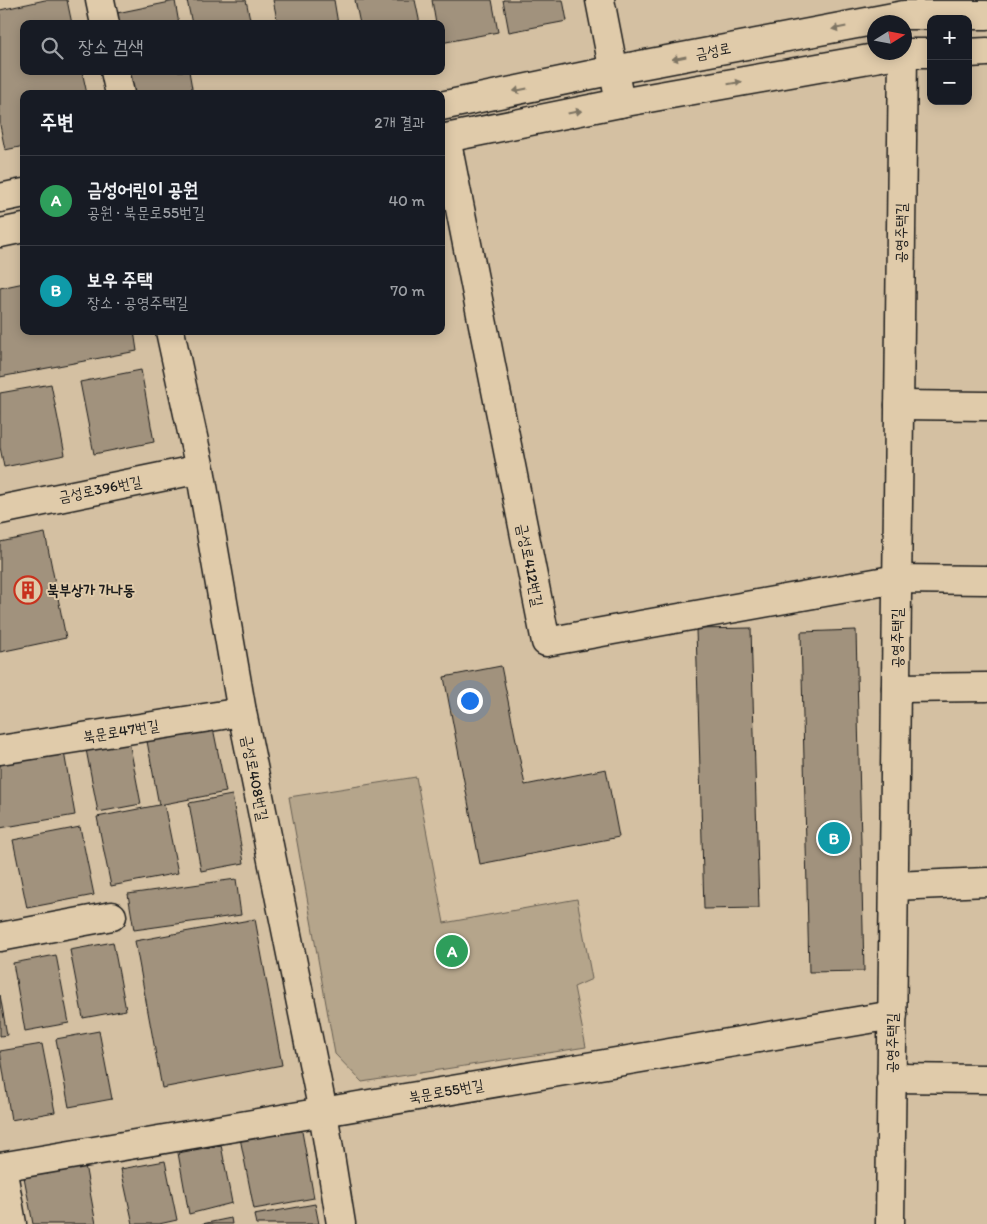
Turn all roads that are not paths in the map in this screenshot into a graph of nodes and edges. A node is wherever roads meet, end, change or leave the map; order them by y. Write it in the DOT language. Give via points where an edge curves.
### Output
graph roads {
  1 [pos="100,0"];
  2 [pos="600,0"];
  3 [pos="904,13"];
  4 [pos="987,15"];
  5 [pos="104,20"];
  6 [pos="972,52"];
  7 [pos="987,52"];
  8 [pos="912,53"];
  9 [pos="927,53"];
  10 [pos="867,59"];
  11 [pos="903,60"];
  12 [pos="614,70"];
  13 [pos="116,75"];
  14 [pos="119,90"];
  15 [pos="620,103"];
  16 [pos="445,105"];
  17 [pos="445,138"];
  18 [pos="445,148"];
  19 [pos="20,194"];
  20 [pos="0,198"];
  21 [pos="20,229"];
  22 [pos="0,233"];
  23 [pos="171,335"];
  24 [pos="899,405"];
  25 [pos="987,406"];
  26 [pos="200,469"];
  27 [pos="0,510"];
  28 [pos="897,579"];
  29 [pos="987,580"];
  30 [pos="987,687"];
  31 [pos="896,688"];
  32 [pos="242,712"];
  33 [pos="0,750"];
  34 [pos="987,882"];
  35 [pos="894,886"];
  36 [pos="112,916"];
  37 [pos="0,938"];
  38 [pos="893,1014"];
  39 [pos="891,1078"];
  40 [pos="987,1079"];
  41 [pos="323,1112"];
  42 [pos="1,1167"];
  43 [pos="12,1224"];
  44 [pos="341,1224"];
  45 [pos="890,1224"];
  1 -- 5 [label="street"];
  2 -- 12 [label="street"];
  3 -- 4 [label="street, 금성로"];
  3 -- 12 [label="street, 금성로, one-way"];
  6 -- 7 [label="street"];
  8 -- 9 [label="street"];
  15 -- 10 [label="street, one-way"];
  11 -- 24 [label="street, 공영주택길"];
  12 -- 15 [label="street"];
  12 -- 16 [label="street, 금성로, one-way"];
  13 -- 14 [label="street"];
  17 -- 15 [label="street, one-way"];
  18 -- 28 [label="street, 금성로412번길" via="546,642"];
  19 -- 20 [label="street"];
  21 -- 22 [label="street"];
  23 -- 26 [label="street, 금성로408번길"];
  24 -- 25 [label="street"];
  24 -- 28 [label="street, 공영주택길"];
  26 -- 27 [label="street, 금성로396번길"];
  26 -- 32 [label="street, 금성로408번길"];
  28 -- 29 [label="street"];
  28 -- 31 [label="street, 공영주택길"];
  30 -- 31 [label="street"];
  31 -- 35 [label="street, 공영주택길"];
  32 -- 33 [label="street, 북문로47번길"];
  32 -- 41 [label="street, 금성로408번길"];
  34 -- 35 [label="street"];
  35 -- 38 [label="street, 공영주택길"];
  36 -- 37 [label="street"];
  38 -- 39 [label="street, 공영주택길"];
  38 -- 41 [label="street, 북문로55번길"];
  39 -- 40 [label="street"];
  39 -- 45 [label="street, 공영주택길"];
  41 -- 42 [label="street, 북문로55번길"];
  41 -- 44 [label="street, 금성로408번길"];
  42 -- 43 [label="street"];
}
